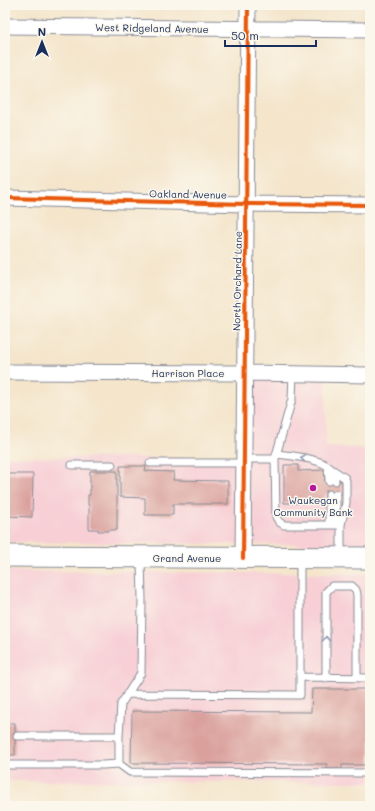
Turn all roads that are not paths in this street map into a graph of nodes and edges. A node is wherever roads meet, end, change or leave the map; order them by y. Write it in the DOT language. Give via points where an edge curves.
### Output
graph roads {
  1 [pos="248,5"];
  2 [pos="5,26"];
  3 [pos="248,29"];
  4 [pos="370,30"];
  5 [pos="5,198"];
  6 [pos="246,204"];
  7 [pos="370,205"];
  8 [pos="5,372"];
  9 [pos="244,373"];
  10 [pos="293,374"];
  11 [pos="370,375"];
  12 [pos="275,456"];
  13 [pos="244,461"];
  14 [pos="150,463"];
  15 [pos="72,465"];
  16 [pos="112,465"];
  17 [pos="331,469"];
  18 [pos="332,480"];
  19 [pos="332,494"];
  20 [pos="335,525"];
  21 [pos="5,556"];
  22 [pos="141,558"];
  23 [pos="243,558"];
  24 [pos="300,558"];
  25 [pos="341,558"];
  26 [pos="370,558"];
  27 [pos="301,677"];
  28 [pos="326,678"];
  29 [pos="357,678"];
  30 [pos="370,678"];
  31 [pos="127,694"];
  32 [pos="18,736"];
  33 [pos="119,736"];
  34 [pos="119,764"];
  35 [pos="8,765"];
  36 [pos="370,773"];
  1 -- 3 [label="street, North Orchard Lane"];
  2 -- 3 [label="street, West Ridgeland Avenue"];
  3 -- 4 [label="street, West Ridgeland Avenue"];
  3 -- 6 [label="street, North Orchard Lane"];
  5 -- 6 [label="street, Oakland Avenue"];
  6 -- 7 [label="street, Oakland Avenue"];
  6 -- 9 [label="street, North Orchard Lane"];
  8 -- 9 [label="street, Harrison Place"];
  9 -- 10 [label="street, Harrison Place"];
  9 -- 13 [label="street, North Orchard Lane"];
  10 -- 11 [label="street, Harrison Place"];
  10 -- 12 [label="lane" via="292,399"];
  12 -- 13 [label="lane"];
  17 -- 12 [label="lane, one-way" via="321,462 305,458"];
  12 -- 20 [label="lane" via="276,517 279,522 284,525"];
  13 -- 14 [label="lane"];
  13 -- 23 [label="street, North Orchard Lane"];
  15 -- 16 [label="lane"];
  17 -- 18 [label="lane" via="336,476"];
  17 -- 20 [label="lane" via="346,481 346,503"];
  19 -- 20 [label="lane"];
  20 -- 25 [label="lane"];
  21 -- 22 [label="main road, Grand Avenue"];
  22 -- 23 [label="main road, Grand Avenue"];
  22 -- 31 [label="lane" via="140,673"];
  23 -- 24 [label="main road, Grand Avenue"];
  24 -- 25 [label="main road, Grand Avenue"];
  24 -- 27 [label="lane"];
  25 -- 26 [label="main road, Grand Avenue"];
  27 -- 28 [label="lane"];
  27 -- 31 [label="lane" via="300,695"];
  28 -- 29 [label="lane"];
  28 -- 29 [label="lane, one-way" via="326,592 332,586 352,586 356,590"];
  29 -- 30 [label="lane"];
  31 -- 33 [label="lane" via="121,704"];
  32 -- 33 [label="lane"];
  33 -- 34 [label="lane"];
  34 -- 35 [label="lane"];
  34 -- 36 [label="lane" via="130,772"];
}
